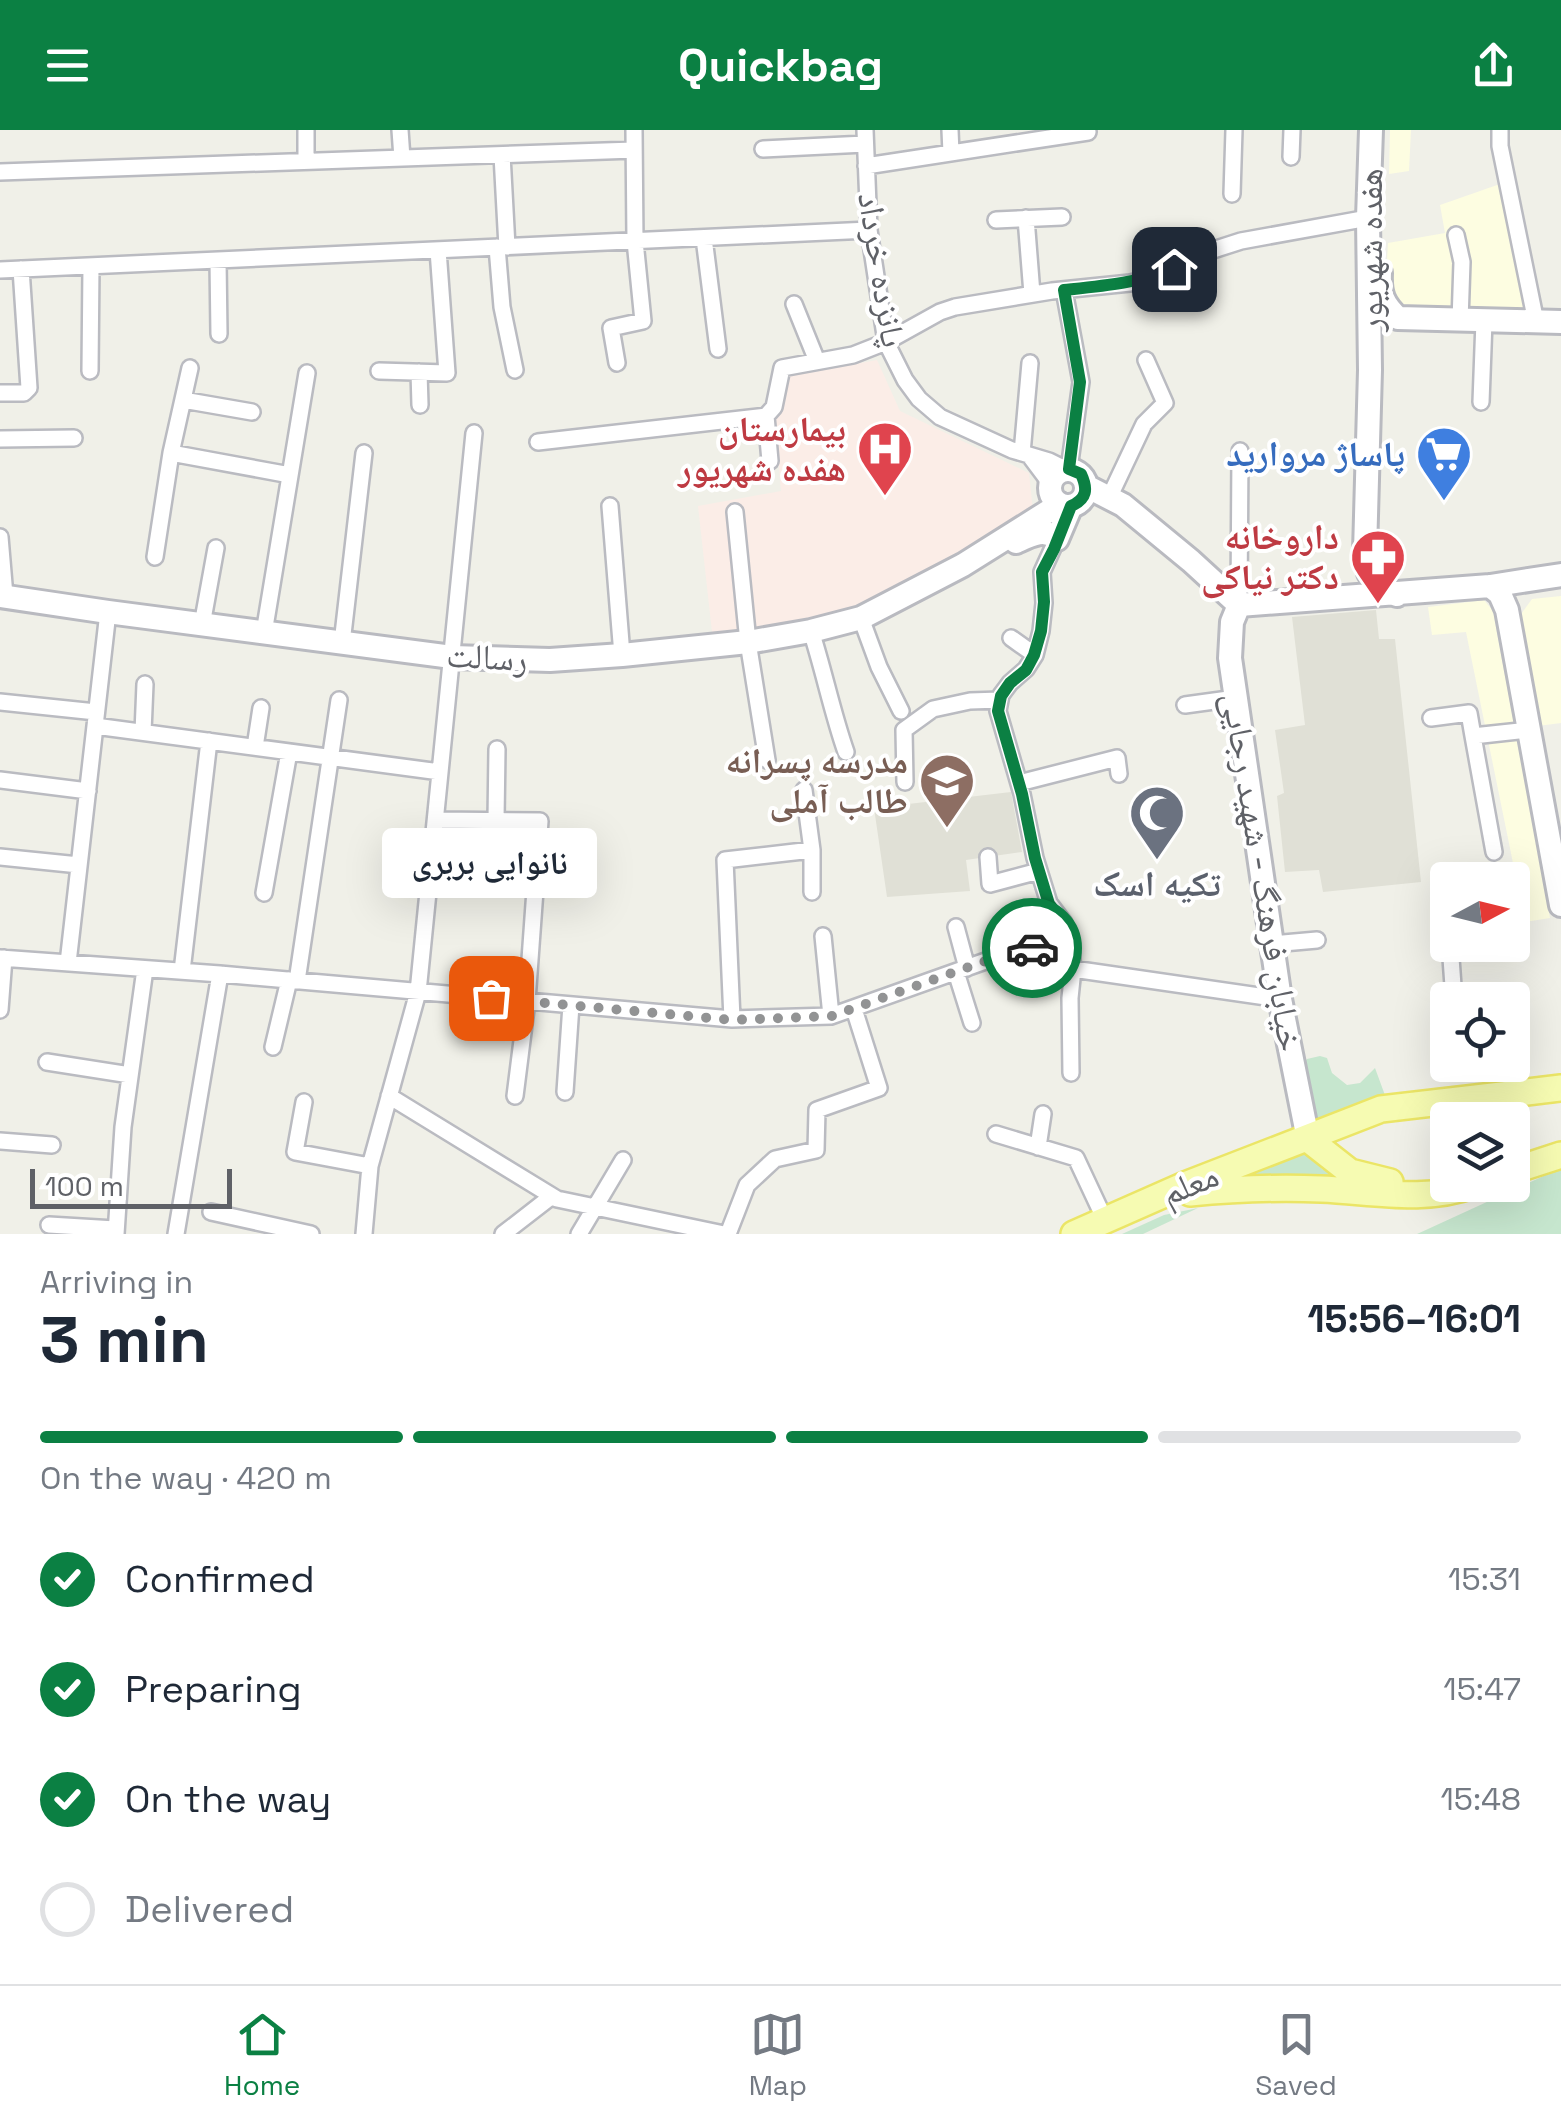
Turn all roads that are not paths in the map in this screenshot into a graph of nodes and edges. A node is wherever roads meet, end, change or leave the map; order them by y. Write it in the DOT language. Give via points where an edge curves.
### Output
graph roads {
  1 [pos="306,130"];
  2 [pos="400,130"];
  3 [pos="634,130"];
  4 [pos="950,130"];
  5 [pos="1234,130"];
  6 [pos="1292,130"];
  7 [pos="1371,130"];
  8 [pos="1386,130"];
  9 [pos="1500,130"];
  10 [pos="1088,132"];
  11 [pos="865,137"];
  12 [pos="762,149"];
  13 [pos="634,150"];
  14 [pos="951,153"];
  15 [pos="502,155"];
  16 [pos="1291,156"];
  17 [pos="402,158"];
  18 [pos="306,162"];
  19 [pos="866,166"];
  20 [pos="0,172"];
  21 [pos="1232,194"];
  22 [pos="1062,217"];
  23 [pos="1026,218"];
  24 [pos="1368,218"];
  25 [pos="996,220"];
  26 [pos="869,230"];
  27 [pos="1456,234"];
  28 [pos="704,238"];
  29 [pos="635,241"];
  30 [pos="502,247"];
  31 [pos="438,250"];
  32 [pos="218,260"];
  33 [pos="91,266"];
  34 [pos="0,270"];
  35 [pos="21,270"];
  36 [pos="1064,290"];
  37 [pos="1032,294"];
  38 [pos="794,304"];
  39 [pos="1398,318"];
  40 [pos="1472,321"];
  41 [pos="1536,322"];
  42 [pos="1561,322"];
  43 [pos="219,334"];
  44 [pos="886,342"];
  45 [pos="718,349"];
  46 [pos="1146,360"];
  47 [pos="817,361"];
  48 [pos="1030,362"];
  49 [pos="617,363"];
  50 [pos="190,368"];
  51 [pos="515,370"];
  52 [pos="1370,370"];
  53 [pos="90,371"];
  54 [pos="378,371"];
  55 [pos="419,372"];
  56 [pos="308,373"];
  57 [pos="0,393"];
  58 [pos="183,400"];
  59 [pos="1481,402"];
  60 [pos="420,405"];
  61 [pos="252,412"];
  62 [pos="766,416"];
  63 [pos="474,433"];
  64 [pos="74,438"];
  65 [pos="0,439"];
  66 [pos="538,442"];
  67 [pos="1240,451"];
  68 [pos="171,453"];
  69 [pos="364,453"];
  70 [pos="1025,454"];
  71 [pos="770,461"];
  72 [pos="290,475"];
  73 [pos="1063,486"];
  74 [pos="1109,498"];
  75 [pos="610,506"];
  76 [pos="736,512"];
  77 [pos="0,537"];
  78 [pos="1057,539"];
  79 [pos="216,548"];
  80 [pos="1365,552"];
  81 [pos="155,556"];
  82 [pos="963,565"];
  83 [pos="1561,576"];
  84 [pos="1490,586"];
  85 [pos="1561,588"];
  86 [pos="1396,595"];
  87 [pos="2,596"];
  88 [pos="1333,598"];
  89 [pos="1239,605"];
  90 [pos="1506,610"];
  91 [pos="108,612"];
  92 [pos="861,618"];
  93 [pos="202,625"];
  94 [pos="811,631"];
  95 [pos="264,633"];
  96 [pos="1011,638"];
  97 [pos="748,642"];
  98 [pos="342,643"];
  99 [pos="622,654"];
  100 [pos="1034,655"];
  101 [pos="452,657"];
  102 [pos="144,684"];
  103 [pos="1236,698"];
  104 [pos="339,700"];
  105 [pos="1000,700"];
  106 [pos="0,702"];
  107 [pos="1185,705"];
  108 [pos="260,708"];
  109 [pos="901,711"];
  110 [pos="1431,718"];
  111 [pos="96,719"];
  112 [pos="1528,730"];
  113 [pos="142,732"];
  114 [pos="1473,736"];
  115 [pos="209,741"];
  116 [pos="255,748"];
  117 [pos="497,749"];
  118 [pos="289,752"];
  119 [pos="846,752"];
  120 [pos="331,757"];
  121 [pos="766,760"];
  122 [pos="440,772"];
  123 [pos="1119,774"];
  124 [pos="0,780"];
  125 [pos="905,782"];
  126 [pos="1019,783"];
  127 [pos="804,790"];
  128 [pos="88,791"];
  129 [pos="436,820"];
  130 [pos="496,820"];
  131 [pos="812,850"];
  132 [pos="1494,852"];
  133 [pos="988,856"];
  134 [pos="0,857"];
  135 [pos="79,865"];
  136 [pos="1039,871"];
  137 [pos="812,892"];
  138 [pos="264,893"];
  139 [pos="1561,905"];
  140 [pos="956,928"];
  141 [pos="823,936"];
  142 [pos="1070,940"];
  143 [pos="1317,940"];
  144 [pos="1272,944"];
  145 [pos="2,958"];
  146 [pos="68,963"];
  147 [pos="145,968"];
  148 [pos="1074,969"];
  149 [pos="962,970"];
  150 [pos="182,971"];
  151 [pos="220,974"];
  152 [pos="293,980"];
  153 [pos="418,992"];
  154 [pos="1280,999"];
  155 [pos="527,1002"];
  156 [pos="571,1005"];
  157 [pos="854,1009"];
  158 [pos="0,1010"];
  159 [pos="832,1016"];
  160 [pos="732,1020"];
  161 [pos="972,1023"];
  162 [pos="273,1047"];
  163 [pos="47,1062"];
  164 [pos="1071,1073"];
  165 [pos="130,1075"];
  166 [pos="1561,1088"];
  167 [pos="565,1092"];
  168 [pos="389,1096"];
  169 [pos="515,1096"];
  170 [pos="304,1102"];
  171 [pos="1043,1114"];
  172 [pos="996,1134"];
  173 [pos="1308,1139"];
  174 [pos="0,1141"];
  175 [pos="52,1145"];
  176 [pos="1038,1147"];
  177 [pos="1561,1154"];
  178 [pos="623,1160"];
  179 [pos="1530,1165"];
  180 [pos="370,1166"];
  181 [pos="1430,1184"];
  182 [pos="1430,1194"];
  183 [pos="552,1196"];
  184 [pos="595,1208"];
  185 [pos="212,1212"];
  186 [pos="49,1225"];
  187 [pos="1099,1227"];
  188 [pos="254,1228"];
  189 [pos="116,1232"];
  190 [pos="176,1234"];
  191 [pos="311,1234"];
  192 [pos="364,1234"];
  193 [pos="503,1234"];
  194 [pos="579,1234"];
  195 [pos="726,1234"];
  196 [pos="1074,1234"];
  1 -- 18 [label="street"];
  2 -- 17 [label="street"];
  3 -- 13 [label="street"];
  4 -- 14 [label="street"];
  5 -- 21 [label="street"];
  6 -- 16 [label="street"];
  7 -- 24 [label="main road, هفده شهریور"];
  8 -- 39 [label="main road, هفده شهریور" via="1379,292"];
  9 -- 41 [label="street"];
  10 -- 14 [label="street"];
  11 -- 12 [label="street"];
  11 -- 19 [label="street, پانزده خرداد"];
  13 -- 15 [label="street"];
  13 -- 29 [label="street"];
  14 -- 19 [label="street"];
  15 -- 17 [label="street"];
  15 -- 30 [label="street"];
  17 -- 18 [label="street"];
  18 -- 20 [label="street"];
  19 -- 26 [label="street, پانزده خرداد"];
  22 -- 23 [label="street"];
  23 -- 25 [label="street"];
  23 -- 37 [label="street"];
  24 -- 36 [label="street" via="1240,241 1152,278"];
  24 -- 52 [label="main road, هفده شهریور"];
  26 -- 28 [label="street"];
  26 -- 44 [label="street, پانزده خرداد"];
  27 -- 40 [label="street"];
  28 -- 29 [label="street"];
  28 -- 45 [label="street"];
  29 -- 30 [label="street"];
  29 -- 49 [label="street" via="643,321 612,328"];
  30 -- 31 [label="street"];
  30 -- 51 [label="street" via="502,307"];
  31 -- 32 [label="street"];
  31 -- 55 [label="street" via="447,373"];
  32 -- 33 [label="street"];
  32 -- 43 [label="street"];
  33 -- 35 [label="street"];
  33 -- 53 [label="street"];
  34 -- 35 [label="street"];
  35 -- 57 [label="street" via="29,388"];
  36 -- 37 [label="street"];
  36 -- 73 [label="street" via="1080,382"];
  37 -- 44 [label="street" via="940,312"];
  38 -- 47 [label="street"];
  39 -- 40 [label="main road"];
  39 -- 52 [label="main road, هفده شهریور" via="1380,334"];
  40 -- 41 [label="main road"];
  40 -- 59 [label="street"];
  41 -- 42 [label="main road"];
  44 -- 47 [label="street"];
  44 -- 70 [label="street, پانزده خرداد" via="905,380 940,417"];
  46 -- 74 [label="street" via="1165,403 1144,424"];
  47 -- 62 [label="street" via="782,368"];
  48 -- 70 [label="street"];
  50 -- 58 [label="street"];
  52 -- 80 [label="main road, هفده شهریور"];
  54 -- 55 [label="street"];
  55 -- 60 [label="street"];
  56 -- 72 [label="street"];
  58 -- 61 [label="street"];
  58 -- 68 [label="street"];
  62 -- 66 [label="street"];
  62 -- 71 [label="street"];
  63 -- 101 [label="street"];
  64 -- 65 [label="street"];
  67 -- 89 [label="street"];
  68 -- 72 [label="street"];
  68 -- 81 [label="street"];
  69 -- 98 [label="street"];
  70 -- 73 [label="street, پانزده خرداد" via="1049,460"];
  72 -- 95 [label="street"];
  73 -- 74 [label="main road" via="1079,502 1086,486"];
  73 -- 78 [label="main road"];
  73 -- 82 [label="main road, رسالت"];
  74 -- 89 [label="main road"];
  75 -- 99 [label="street"];
  76 -- 97 [label="street"];
  77 -- 87 [label="street"];
  78 -- 82 [label="main road, رسالت" via="1044,532"];
  78 -- 100 [label="street" via="1042,572"];
  79 -- 93 [label="street"];
  80 -- 86 [label="main road" via="1378,589"];
  80 -- 88 [label="main road" via="1348,587"];
  82 -- 92 [label="main road, رسالت"];
  83 -- 84 [label="main road"];
  84 -- 86 [label="main road"];
  84 -- 90 [label="main road"];
  85 -- 90 [label="main road" via="1515,596"];
  86 -- 88 [label="main road"];
  87 -- 91 [label="main road, رسالت"];
  88 -- 89 [label="main road"];
  89 -- 103 [label="main road, خیابان فرهنگ - شهید رجایی" via="1229,642"];
  90 -- 112 [label="main road"];
  91 -- 93 [label="main road, رسالت"];
  91 -- 111 [label="street"];
  92 -- 94 [label="main road, رسالت"];
  92 -- 109 [label="street"];
  93 -- 95 [label="main road, رسالت"];
  94 -- 97 [label="main road, رسالت"];
  94 -- 119 [label="street"];
  95 -- 98 [label="main road, رسالت"];
  96 -- 100 [label="street"];
  97 -- 99 [label="main road, رسالت"];
  97 -- 121 [label="street"];
  98 -- 101 [label="main road, رسالت"];
  99 -- 101 [label="main road, رسالت"];
  100 -- 105 [label="street"];
  101 -- 122 [label="street"];
  102 -- 113 [label="street"];
  103 -- 107 [label="street"];
  103 -- 144 [label="main road, خیابان فرهنگ - شهید رجایی"];
  104 -- 120 [label="street"];
  105 -- 125 [label="street" via="933,709 904,730"];
  105 -- 126 [label="street"];
  106 -- 111 [label="street"];
  108 -- 116 [label="street"];
  110 -- 114 [label="street" via="1469,713"];
  111 -- 113 [label="street"];
  111 -- 128 [label="street"];
  112 -- 114 [label="street"];
  112 -- 139 [label="main road"];
  113 -- 115 [label="street"];
  114 -- 132 [label="street"];
  115 -- 116 [label="street"];
  115 -- 150 [label="street"];
  116 -- 118 [label="street"];
  117 -- 130 [label="street"];
  118 -- 120 [label="street"];
  118 -- 138 [label="street"];
  120 -- 122 [label="street"];
  120 -- 152 [label="street"];
  122 -- 129 [label="street"];
  123 -- 126 [label="street" via="1117,758"];
  124 -- 128 [label="street"];
  126 -- 136 [label="street"];
  127 -- 131 [label="street"];
  128 -- 135 [label="street"];
  129 -- 130 [label="street"];
  129 -- 153 [label="street"];
  130 -- 155 [label="street" via="540,821"];
  131 -- 137 [label="street"];
  131 -- 160 [label="street" via="725,860"];
  133 -- 136 [label="street" via="990,884"];
  134 -- 135 [label="street"];
  135 -- 146 [label="street"];
  136 -- 142 [label="street"];
  140 -- 149 [label="street"];
  141 -- 159 [label="street"];
  142 -- 148 [label="street"];
  142 -- 149 [label="street"];
  143 -- 144 [label="street"];
  144 -- 154 [label="main road, خیابان فرهنگ - شهید رجایی"];
  145 -- 146 [label="street"];
  145 -- 158 [label="street"];
  146 -- 147 [label="street"];
  147 -- 150 [label="street"];
  147 -- 165 [label="street"];
  148 -- 154 [label="street"];
  148 -- 164 [label="street"];
  149 -- 157 [label="street"];
  149 -- 161 [label="street"];
  150 -- 151 [label="street"];
  151 -- 152 [label="street"];
  151 -- 190 [label="street"];
  152 -- 153 [label="street"];
  152 -- 162 [label="street"];
  153 -- 155 [label="street"];
  153 -- 168 [label="street"];
  154 -- 173 [label="main road, خیابان فرهنگ - شهید رجایی"];
  155 -- 156 [label="street"];
  155 -- 169 [label="street"];
  156 -- 160 [label="street"];
  156 -- 167 [label="street"];
  157 -- 159 [label="street"];
  157 -- 195 [label="street" via="879,1088 817,1110 816,1150 775,1159 747,1185"];
  159 -- 160 [label="street"];
  163 -- 165 [label="street"];
  165 -- 189 [label="street"];
  166 -- 173 [label="main road, معلم" via="1382,1108"];
  168 -- 180 [label="street"];
  168 -- 183 [label="street"];
  170 -- 180 [label="street" via="294,1152"];
  171 -- 176 [label="street"];
  172 -- 176 [label="street"];
  173 -- 181 [label="main road" via="1350,1172 1396,1184"];
  173 -- 187 [label="main road, معلم" via="1185,1185"];
  174 -- 175 [label="street"];
  176 -- 187 [label="street" via="1076,1158"];
  177 -- 179 [label="main road"];
  178 -- 184 [label="street"];
  180 -- 192 [label="street"];
  182 -- 187 [label="main road, معلم" via="1318,1188 1190,1193"];
  183 -- 184 [label="street"];
  183 -- 193 [label="street"];
  184 -- 194 [label="street"];
  184 -- 195 [label="street"];
  185 -- 188 [label="street"];
  186 -- 189 [label="street"];
  187 -- 196 [label="main road, معلم"];
  188 -- 191 [label="street"];
}
